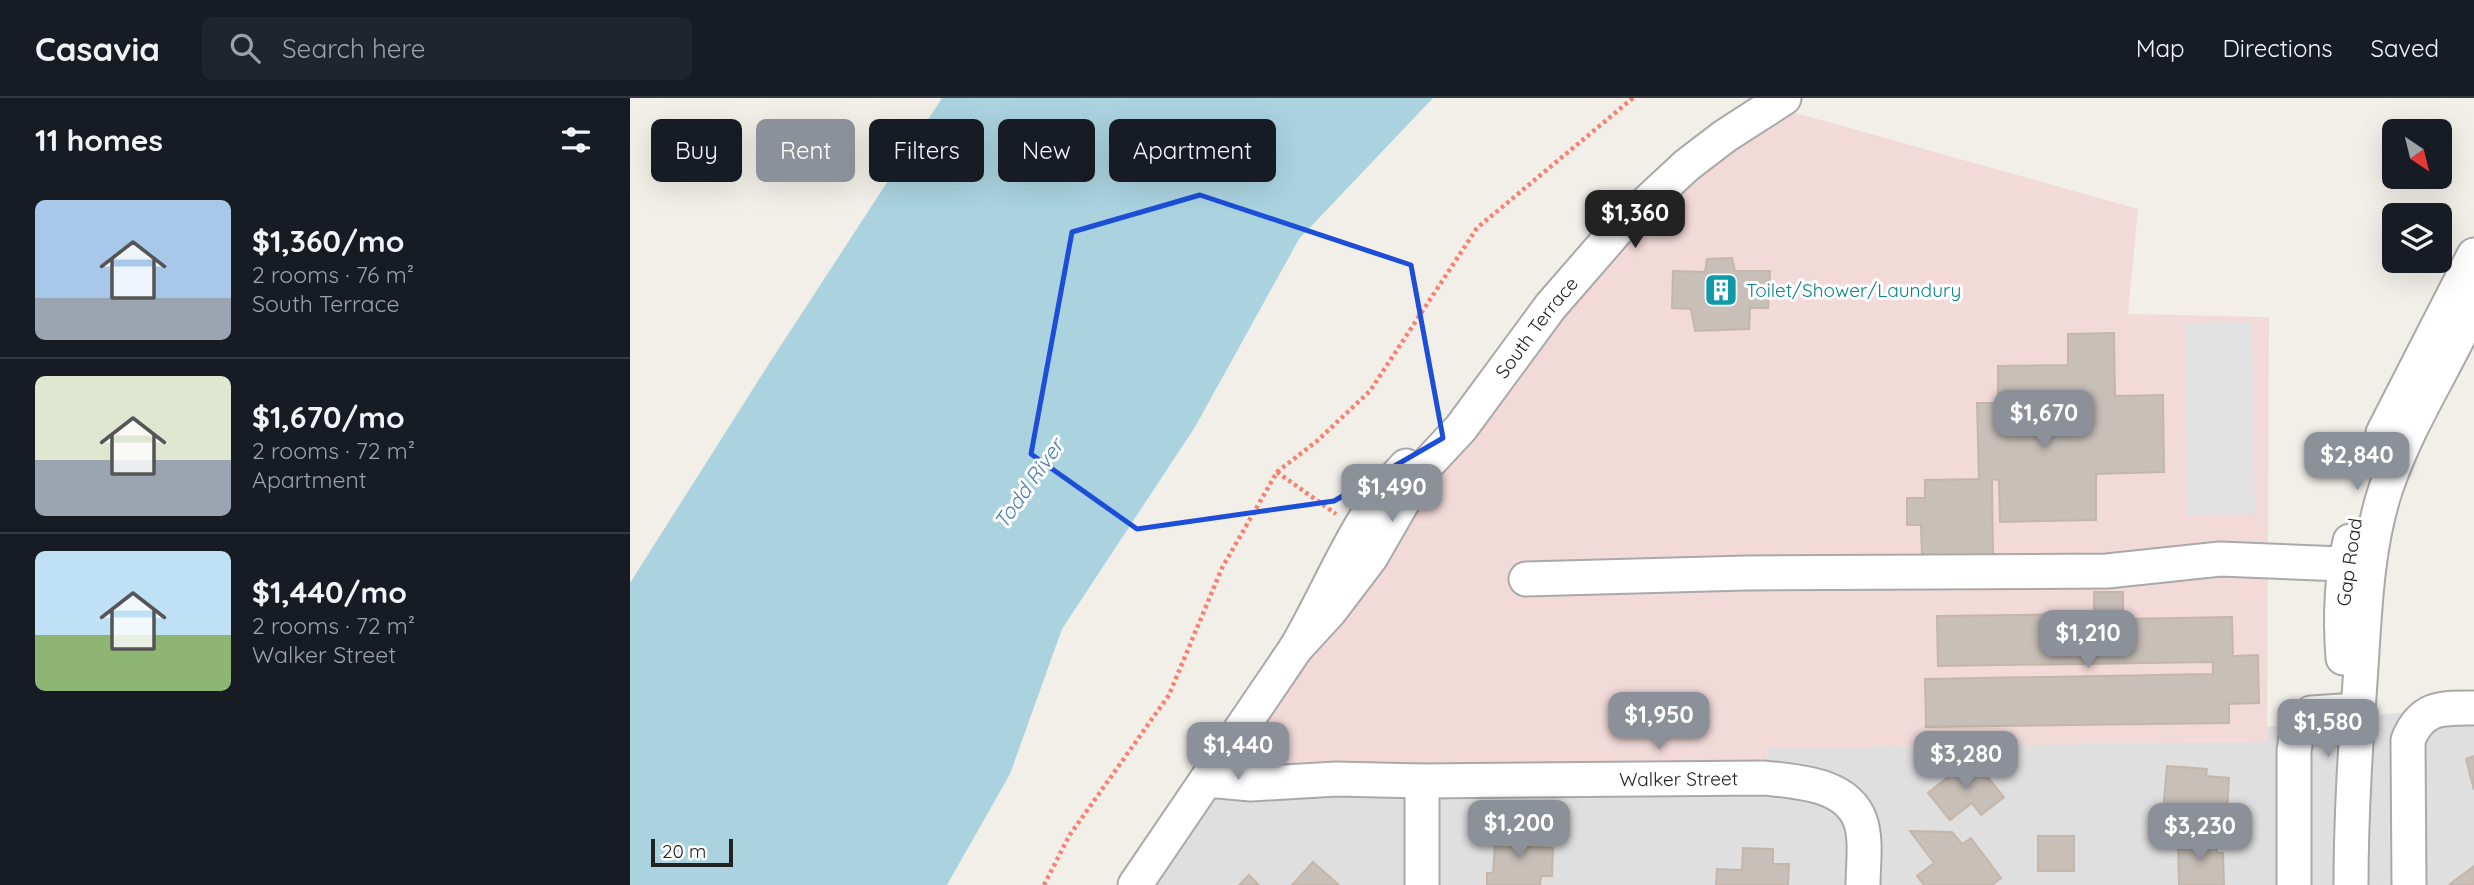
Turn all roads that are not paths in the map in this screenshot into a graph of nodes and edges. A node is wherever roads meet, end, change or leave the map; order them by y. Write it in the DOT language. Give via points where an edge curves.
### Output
graph roads {
  1 [pos="1784,98"];
  2 [pos="2474,255"];
  3 [pos="2474,305"];
  4 [pos="2356,564"];
  5 [pos="1526,579"];
  6 [pos="2474,708"];
  7 [pos="2352,710"];
  8 [pos="1215,767"];
  9 [pos="1422,781"];
  10 [pos="1135,885"];
  11 [pos="1422,885"];
  12 [pos="1863,885"];
  13 [pos="2294,885"];
  14 [pos="2351,885"];
  15 [pos="2409,885"];
  1 -- 8 [label="street, South Terrace" via="1687,165 1616,231 1550,307 1461,428 1420,472 1371,557 1297,648"];
  2 -- 4 [label="street, Gap Road" via="2380,440 2357,510"];
  3 -- 4 [label="street, Gap Road" via="2404,439"];
  4 -- 5 [label="street" via="2220,559 2107,571"];
  4 -- 7 [label="street, Gap Road"];
  6 -- 15 [label="street" via="2441,708 2426,714 2408,740"];
  7 -- 13 [label="street" via="2311,713 2298,725"];
  7 -- 14 [label="street, Gap Road"];
  8 -- 9 [label="street, Walker Street" via="1260,766 1336,779"];
  8 -- 10 [label="street, South Terrace"];
  9 -- 11 [label="street"];
  9 -- 12 [label="street, Walker Street" via="1765,778 1824,788 1845,799 1860,818"];
}
